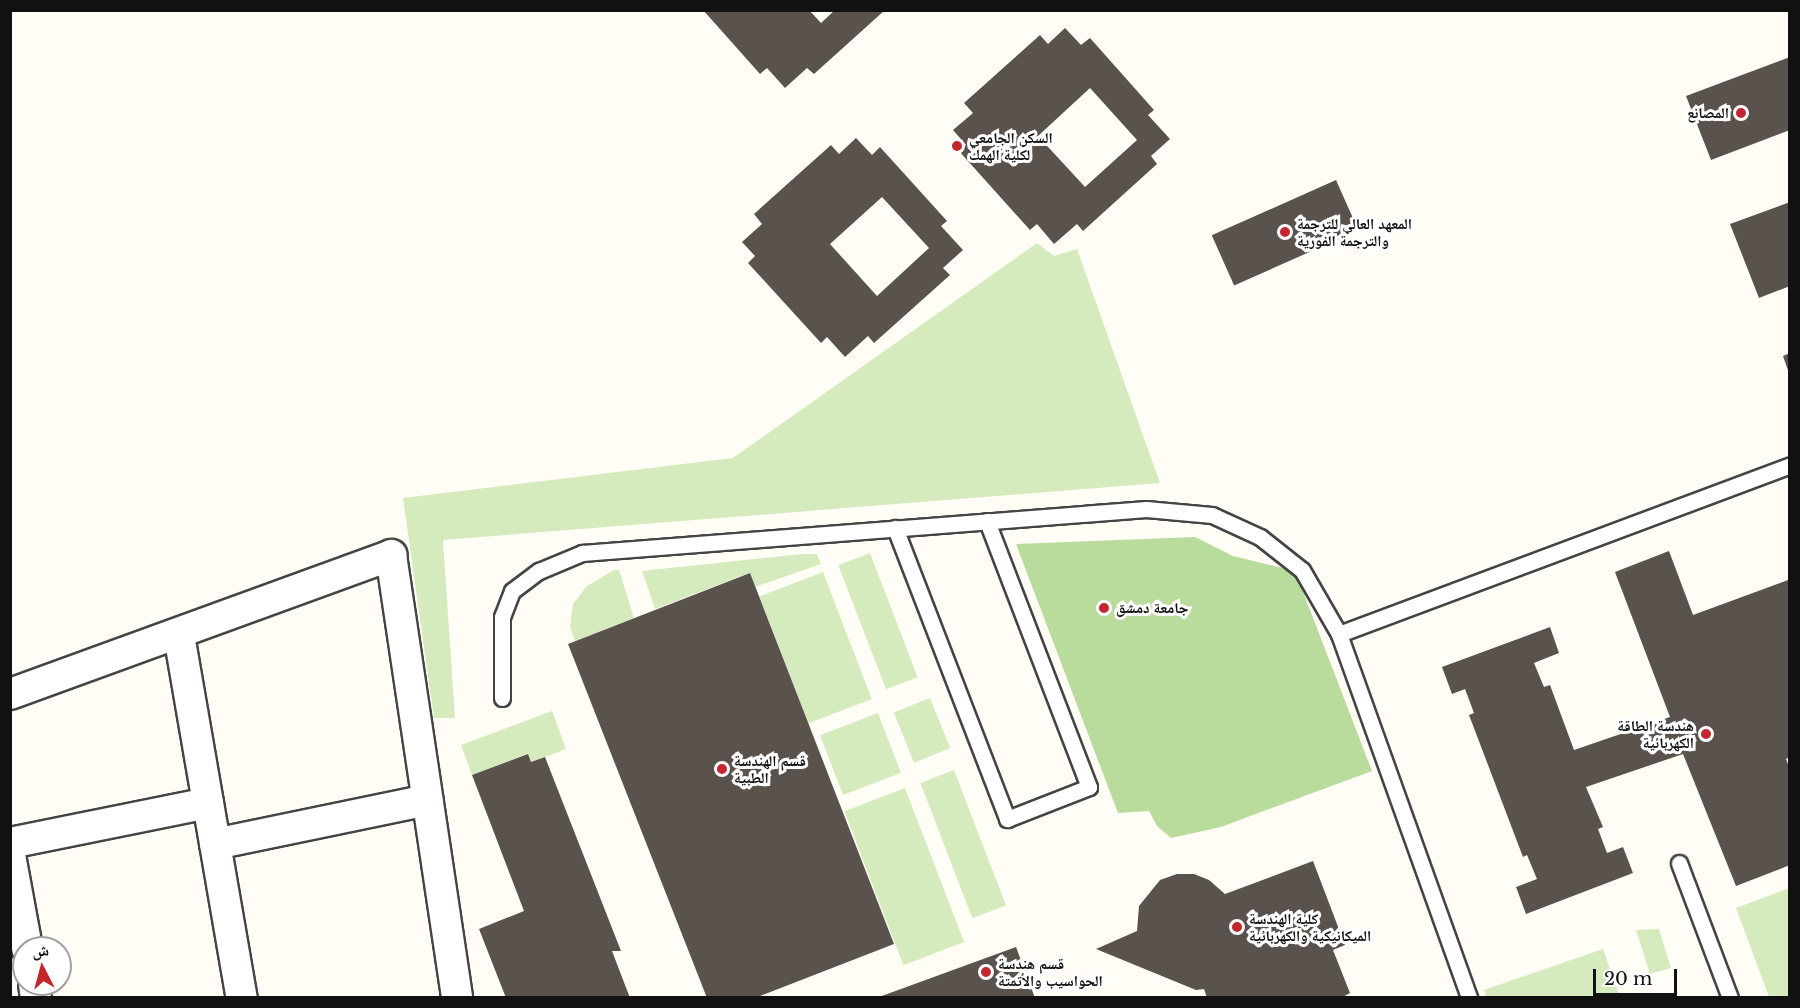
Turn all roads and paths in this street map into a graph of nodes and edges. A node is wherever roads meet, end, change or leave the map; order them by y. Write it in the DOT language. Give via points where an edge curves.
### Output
graph roads {
  1 [pos="1790,465"];
  2 [pos="987,521"];
  3 [pos="895,528"];
  4 [pos="1339,634"];
  5 [pos="179,635"];
  6 [pos="10,694"];
  7 [pos="502,698"];
  8 [pos="428,800"];
  9 [pos="208,803"];
  10 [pos="10,843"];
  11 [pos="215,844"];
  12 [pos="10,855"];
  13 [pos="1679,863"];
  14 [pos="14,900"];
  15 [pos="24,936"];
  16 [pos="242,998"];
  17 [pos="457,998"];
  18 [pos="1469,998"];
  19 [pos="1730,998"];
  1 -- 4 [label="lane"];
  2 -- 3 [label="lane"];
  2 -- 3 [label="lane" via="1089,787 1007,819"];
  2 -- 4 [label="lane" via="1146,509 1212,515 1260,537 1302,570"];
  3 -- 7 [label="lane" via="582,553 539,571 512,591 502,617"];
  4 -- 18 [label="lane"];
  5 -- 6 [label="street"];
  5 -- 8 [label="street" via="391,555"];
  5 -- 9 [label="street"];
  8 -- 11 [label="street"];
  8 -- 17 [label="street"];
  9 -- 10 [label="street"];
  9 -- 11 [label="street"];
  11 -- 16 [label="street"];
  12 -- 14 [label="street"];
  13 -- 19 [label="lane"];
  14 -- 15 [label="street"];
}
